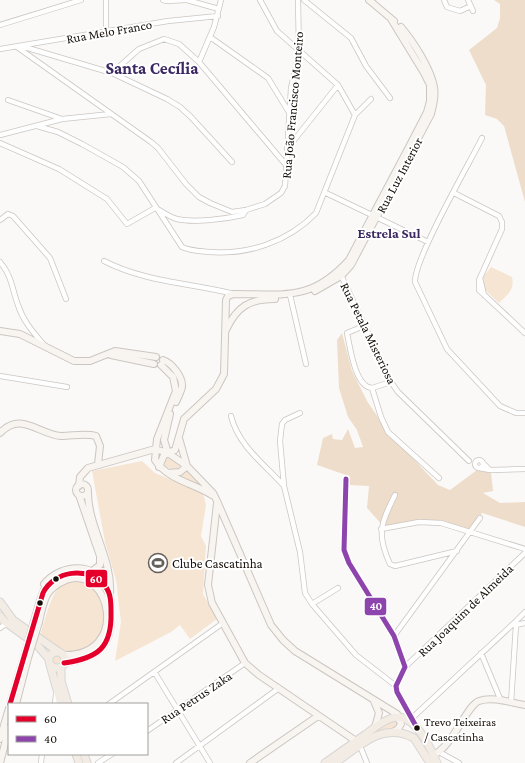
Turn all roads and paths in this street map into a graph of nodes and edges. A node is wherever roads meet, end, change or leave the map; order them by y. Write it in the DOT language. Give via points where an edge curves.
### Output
graph roads {
  1 [pos="81,0"];
  2 [pos="106,0"];
  3 [pos="163,0"];
  4 [pos="186,0"];
  5 [pos="221,0"];
  6 [pos="260,0"];
  7 [pos="298,0"];
  8 [pos="304,0"];
  9 [pos="369,0"];
  10 [pos="444,0"];
  11 [pos="468,0"];
  12 [pos="471,6"];
  13 [pos="219,9"];
  14 [pos="473,12"];
  15 [pos="218,16"];
  16 [pos="0,25"];
  17 [pos="106,30"];
  18 [pos="210,37"];
  19 [pos="40,43"];
  20 [pos="19,46"];
  21 [pos="0,49"];
  22 [pos="299,53"];
  23 [pos="50,55"];
  24 [pos="199,62"];
  25 [pos="112,74"];
  26 [pos="338,85"];
  27 [pos="390,98"];
  28 [pos="371,99"];
  29 [pos="8,100"];
  30 [pos="111,114"];
  31 [pos="290,114"];
  32 [pos="355,114"];
  33 [pos="62,119"];
  34 [pos="37,126"];
  35 [pos="0,135"];
  36 [pos="482,138"];
  37 [pos="0,143"];
  38 [pos="287,149"];
  39 [pos="232,162"];
  40 [pos="286,165"];
  41 [pos="326,193"];
  42 [pos="454,193"];
  43 [pos="155,208"];
  44 [pos="246,210"];
  45 [pos="374,217"];
  46 [pos="0,220"];
  47 [pos="428,242"];
  48 [pos="104,261"];
  49 [pos="0,262"];
  50 [pos="340,274"];
  51 [pos="222,291"];
  52 [pos="235,294"];
  53 [pos="291,297"];
  54 [pos="66,299"];
  55 [pos="226,303"];
  56 [pos="241,308"];
  57 [pos="359,328"];
  58 [pos="0,331"];
  59 [pos="225,331"];
  60 [pos="525,333"];
  61 [pos="45,346"];
  62 [pos="158,361"];
  63 [pos="306,364"];
  64 [pos="0,376"];
  65 [pos="391,382"];
  66 [pos="67,387"];
  67 [pos="372,388"];
  68 [pos="300,413"];
  69 [pos="525,413"];
  70 [pos="231,416"];
  71 [pos="0,433"];
  72 [pos="179,438"];
  73 [pos="157,439"];
  74 [pos="155,449"];
  75 [pos="145,451"];
  76 [pos="168,453"];
  77 [pos="138,454"];
  78 [pos="155,460"];
  79 [pos="469,461"];
  80 [pos="480,461"];
  81 [pos="98,464"];
  82 [pos="187,466"];
  83 [pos="159,467"];
  84 [pos="478,468"];
  85 [pos="525,469"];
  86 [pos="84,470"];
  87 [pos="490,470"];
  88 [pos="166,473"];
  89 [pos="439,478"];
  90 [pos="346,479"];
  91 [pos="79,486"];
  92 [pos="284,486"];
  93 [pos="87,489"];
  94 [pos="79,495"];
  95 [pos="395,495"];
  96 [pos="216,499"];
  97 [pos="480,518"];
  98 [pos="380,529"];
  99 [pos="470,532"];
  100 [pos="525,549"];
  101 [pos="457,551"];
  102 [pos="525,553"];
  103 [pos="91,572"];
  104 [pos="104,586"];
  105 [pos="338,588"];
  106 [pos="110,597"];
  107 [pos="0,602"];
  108 [pos="312,604"];
  109 [pos="525,612"];
  110 [pos="36,614"];
  111 [pos="0,616"];
  112 [pos="36,621"];
  113 [pos="7,623"];
  114 [pos="223,623"];
  115 [pos="525,623"];
  116 [pos="515,624"];
  117 [pos="0,628"];
  118 [pos="394,636"];
  119 [pos="481,653"];
  120 [pos="61,654"];
  121 [pos="26,658"];
  122 [pos="50,662"];
  123 [pos="246,663"];
  124 [pos="63,665"];
  125 [pos="405,667"];
  126 [pos="155,673"];
  127 [pos="396,686"];
  128 [pos="279,688"];
  129 [pos="56,689"];
  130 [pos="374,700"];
  131 [pos="525,700"];
  132 [pos="501,701"];
  133 [pos="10,703"];
  134 [pos="16,703"];
  135 [pos="55,703"];
  136 [pos="61,703"];
  137 [pos="68,703"];
  138 [pos="110,703"];
  139 [pos="511,703"];
  140 [pos="522,705"];
  141 [pos="178,710"];
  142 [pos="8,711"];
  143 [pos="318,716"];
  144 [pos="399,718"];
  145 [pos="410,719"];
  146 [pos="376,727"];
  147 [pos="148,730"];
  148 [pos="8,732"];
  149 [pos="395,733"];
  150 [pos="346,735"];
  151 [pos="0,739"];
  152 [pos="358,744"];
  153 [pos="200,747"];
  154 [pos="348,747"];
  155 [pos="436,754"];
  156 [pos="110,755"];
  157 [pos="0,763"];
  158 [pos="98,763"];
  159 [pos="176,763"];
  160 [pos="210,763"];
  161 [pos="250,763"];
  162 [pos="325,763"];
  163 [pos="335,763"];
  164 [pos="367,763"];
  165 [pos="430,763"];
  166 [pos="437,763"];
  167 [pos="459,763"];
  1 -- 16 [label="street"];
  2 -- 17 [label="street"];
  3 -- 4 [label="street"];
  4 -- 13 [label="street"];
  5 -- 13 [label="street"];
  6 -- 22 [label="street" via="277,31"];
  7 -- 22 [label="street, Rua João Francisco Monteiro"];
  8 -- 27 [label="street" via="351,38 366,66"];
  9 -- 45 [label="street, Rua Luz Interior" via="391,19 405,36 430,85 427,112"];
  10 -- 12 [label="street" via="447,7 460,11"];
  11 -- 12 [label="street"];
  12 -- 14 [label="street"];
  13 -- 15 [label="street"];
  15 -- 17 [label="street, Rua Melo Franco" via="168,20"];
  15 -- 18 [label="street"];
  17 -- 19 [label="street, Rua Melo Franco"];
  18 -- 24 [label="street"];
  18 -- 31 [label="street" via="268,78"];
  19 -- 20 [label="street, Rua Melo Franco"];
  19 -- 23 [label="street" via="43,50"];
  20 -- 21 [label="street, Rua Melo Franco"];
  20 -- 23 [label="street"];
  20 -- 30 [label="street, Rua João Francisco Monteiro"];
  22 -- 26 [label="street"];
  22 -- 31 [label="street, Rua João Francisco Monteiro" via="291,88"];
  23 -- 25 [label="street"];
  24 -- 25 [label="street" via="179,44 164,40 140,49"];
  24 -- 40 [label="street"];
  25 -- 39 [label="street" via="180,107"];
  26 -- 32 [label="street"];
  26 -- 38 [label="street"];
  28 -- 32 [label="street"];
  29 -- 33 [label="street"];
  30 -- 33 [label="street"];
  30 -- 44 [label="street, Rua João Francisco Monteiro" via="158,148 199,197 232,212"];
  31 -- 38 [label="street, Rua João Francisco Monteiro"];
  32 -- 41 [label="street"];
  33 -- 34 [label="street"];
  34 -- 35 [label="street"];
  34 -- 43 [label="street" via="76,141 123,167 139,181"];
  36 -- 42 [label="street"];
  37 -- 43 [label="street" via="59,169 107,199 127,224"];
  38 -- 40 [label="street, Rua João Francisco Monteiro"];
  40 -- 44 [label="street, Rua João Francisco Monteiro" via="285,186 281,193 265,204"];
  41 -- 43 [label="street" via="316,213 292,234 253,249 229,254 190,251 182,247"];
  41 -- 45 [label="street"];
  42 -- 47 [label="street"];
  42 -- 60 [label="street" via="499,216 502,230 480,278 479,290"];
  43 -- 44 [label="street" via="176,218 189,220 227,218 243,215"];
  45 -- 47 [label="street"];
  45 -- 50 [label="street, Rua Luz Interior"];
  46 -- 54 [label="street" via="8,214 12,216 50,258"];
  47 -- 69 [label="street" via="415,282 447,348 500,406 516,413"];
  48 -- 51 [label="street" via="146,277"];
  49 -- 61 [label="street" via="11,278 23,318"];
  50 -- 53 [label="street, Rua Luz Interior"];
  50 -- 65 [label="street, Rua Petala Misteriosa"];
  51 -- 52 [label="street"];
  51 -- 55 [label="street"];
  52 -- 53 [label="street, Rua Luz Interior"];
  52 -- 55 [label="street" via="230,295"];
  52 -- 56 [label="street" via="242,301"];
  53 -- 56 [label="street, Rua Luz Interior" via="256,300"];
  53 -- 63 [label="street"];
  55 -- 56 [label="street" via="233,309"];
  55 -- 59 [label="street"];
  56 -- 59 [label="street"];
  57 -- 67 [label="street" via="347,333 352,357 361,382 364,386"];
  58 -- 61 [label="street" via="20,334"];
  59 -- 72 [label="street" via="226,368 221,382 216,390 187,415 179,430"];
  61 -- 62 [label="street" via="74,361 90,361 115,351"];
  62 -- 73 [label="street" via="173,377 176,391"];
  62 -- 76 [label="street" via="174,367 182,385 170,414 165,436"];
  64 -- 66 [label="street"];
  65 -- 67 [label="street"];
  65 -- 79 [label="street, Rua Petala Misteriosa" via="398,392"];
  67 -- 89 [label="street" via="388,432"];
  68 -- 92 [label="street" via="285,420 280,432"];
  70 -- 92 [label="street" via="234,430 240,439"];
  71 -- 81 [label="street" via="14,424 24,423 55,435 96,436 100,446"];
  72 -- 76 [label="street" via="175,450"];
  72 -- 82 [label="street"];
  73 -- 74 [label="street"];
  73 -- 75 [label="street"];
  74 -- 75 [label="street"];
  74 -- 76 [label="street"];
  74 -- 78 [label="street"];
  75 -- 77 [label="street"];
  76 -- 82 [label="street"];
  76 -- 83 [label="street" via="162,458"];
  77 -- 78 [label="street"];
  77 -- 81 [label="street"];
  78 -- 83 [label="street"];
  79 -- 80 [label="street"];
  79 -- 84 [label="street, Rua Petala Misteriosa"];
  80 -- 84 [label="street" via="482,466"];
  80 -- 87 [label="street"];
  81 -- 86 [label="street"];
  82 -- 88 [label="street" via="178,473"];
  82 -- 96 [label="street"];
  83 -- 88 [label="street"];
  84 -- 87 [label="street"];
  85 -- 87 [label="street"];
  86 -- 91 [label="street"];
  86 -- 93 [label="street"];
  88 -- 96 [label="street"];
  90 -- 118 [label="street" via="344,550 349,564"];
  91 -- 93 [label="street" via="84,485"];
  91 -- 94 [label="street" via="76,490"];
  92 -- 108 [label="street" via="300,552 305,592"];
  93 -- 94 [label="street" via="84,496"];
  93 -- 106 [label="street" via="89,508 110,570"];
  94 -- 103 [label="street" via="100,556 100,565"];
  95 -- 98 [label="street"];
  96 -- 114 [label="street" via="208,585 212,603"];
  96 -- 130 [label="street" via="271,626 295,651"];
  97 -- 99 [label="street"];
  98 -- 99 [label="street" via="419,522 441,523"];
  98 -- 101 [label="street" via="385,553 390,564 395,566"];
  99 -- 100 [label="street"];
  99 -- 101 [label="street"];
  101 -- 118 [label="street"];
  102 -- 125 [label="street, Rua Joaquim de Almeida"];
  103 -- 104 [label="street" via="101,579"];
  103 -- 110 [label="street" via="72,568 61,570 50,577 39,592"];
  104 -- 106 [label="street"];
  104 -- 110 [label="street" via="83,574 71,573 60,576 46,586"];
  105 -- 108 [label="street"];
  106 -- 124 [label="street" via="110,633 105,646 91,656"];
  107 -- 120 [label="main road" via="13,620"];
  108 -- 127 [label="street" via="356,655"];
  109 -- 116 [label="street"];
  110 -- 112 [label="street"];
  111 -- 113 [label="main road"];
  112 -- 120 [label="street" via="49,593 66,580 84,580 101,592 106,615 101,640 86,653"];
  112 -- 121 [label="street, bridge"];
  113 -- 117 [label="street"];
  113 -- 122 [label="main road" via="37,645"];
  114 -- 123 [label="street"];
  114 -- 126 [label="street"];
  115 -- 116 [label="street"];
  116 -- 119 [label="street"];
  116 -- 139 [label="street"];
  118 -- 125 [label="street"];
  119 -- 132 [label="street"];
  119 -- 145 [label="street"];
  120 -- 122 [label="main road" via="52,653"];
  120 -- 124 [label="main road"];
  121 -- 133 [label="street"];
  121 -- 134 [label="street"];
  122 -- 124 [label="main road" via="54,668"];
  122 -- 129 [label="main road"];
  123 -- 128 [label="street"];
  123 -- 141 [label="street, Rua Petrus Zaka"];
  124 -- 137 [label="main road" via="61,677"];
  125 -- 127 [label="street"];
  126 -- 138 [label="street"];
  126 -- 141 [label="street"];
  127 -- 145 [label="street"];
  128 -- 143 [label="street"];
  128 -- 153 [label="street"];
  129 -- 135 [label="street"];
  129 -- 136 [label="main road"];
  130 -- 144 [label="street" via="397,714"];
  130 -- 146 [label="street" via="378,710"];
  131 -- 140 [label="street"];
  132 -- 139 [label="street"];
  132 -- 155 [label="street" via="484,700 472,704 455,734"];
  139 -- 140 [label="street"];
  141 -- 147 [label="street, Rua Petrus Zaka"];
  141 -- 153 [label="street"];
  142 -- 151 [label="street"];
  143 -- 150 [label="street"];
  143 -- 161 [label="street"];
  144 -- 145 [label="main road"];
  144 -- 146 [label="main road" via="392,718"];
  144 -- 149 [label="street" via="400,726"];
  145 -- 155 [label="main road"];
  146 -- 152 [label="main road"];
  148 -- 157 [label="street"];
  149 -- 152 [label="main road" via="376,735"];
  149 -- 155 [label="main road" via="404,732 415,736 429,754"];
  149 -- 165 [label="main road" via="409,735 417,740"];
  150 -- 152 [label="street"];
  150 -- 154 [label="street"];
  152 -- 154 [label="main road"];
  152 -- 163 [label="main road"];
  152 -- 164 [label="street"];
  153 -- 159 [label="street"];
  153 -- 160 [label="street"];
  154 -- 162 [label="main road"];
  155 -- 166 [label="main road"];
  155 -- 167 [label="street"];
  156 -- 158 [label="street"];
}
